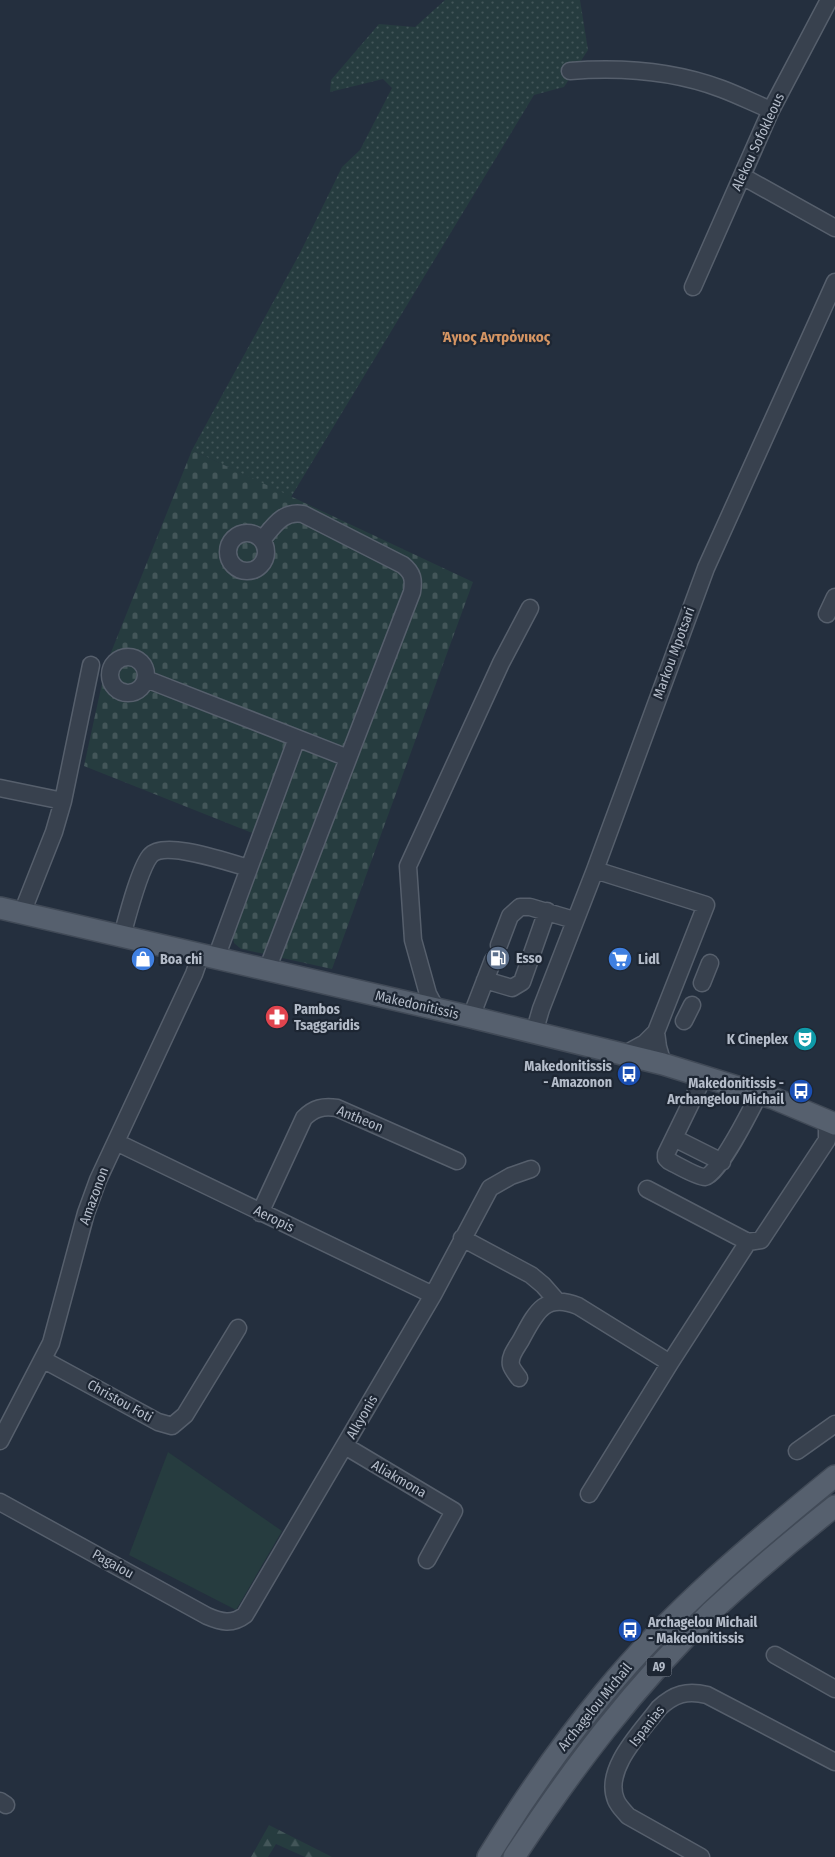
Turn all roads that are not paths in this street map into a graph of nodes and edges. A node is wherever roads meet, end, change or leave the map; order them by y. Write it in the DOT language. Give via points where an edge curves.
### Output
graph roads {
  1 [pos="830,0"];
  2 [pos="570,71"];
  3 [pos="771,110"];
  4 [pos="742,176"];
  5 [pos="835,228"];
  6 [pos="835,282"];
  7 [pos="693,287"];
  8 [pos="262,540"];
  9 [pos="835,597"];
  10 [pos="530,608"];
  11 [pos="827,614"];
  12 [pos="91,665"];
  13 [pos="146,679"];
  14 [pos="298,738"];
  15 [pos="348,758"];
  16 [pos="0,788"];
  17 [pos="63,801"];
  18 [pos="250,868"];
  19 [pos="595,870"];
  20 [pos="0,908"];
  21 [pos="547,912"];
  22 [pos="22,913"];
  23 [pos="574,920"];
  24 [pos="122,936"];
  25 [pos="539,936"];
  26 [pos="566,944"];
  27 [pos="209,956"];
  28 [pos="710,963"];
  29 [pos="267,970"];
  30 [pos="485,980"];
  31 [pos="702,983"];
  32 [pos="692,1005"];
  33 [pos="436,1009"];
  34 [pos="471,1017"];
  35 [pos="684,1021"];
  36 [pos="534,1032"];
  37 [pos="656,1032"];
  38 [pos="625,1054"];
  39 [pos="663,1064"];
  40 [pos="704,1076"];
  41 [pos="759,1094"];
  42 [pos="832,1125"];
  43 [pos="674,1138"];
  44 [pos="116,1142"];
  45 [pos="457,1161"];
  46 [pos="722,1162"];
  47 [pos="531,1169"];
  48 [pos="647,1189"];
  49 [pos="260,1213"];
  50 [pos="462,1238"];
  51 [pos="748,1242"];
  52 [pos="433,1295"];
  53 [pos="557,1301"];
  54 [pos="238,1328"];
  55 [pos="44,1360"];
  56 [pos="670,1363"];
  57 [pos="519,1378"];
  58 [pos="835,1424"];
  59 [pos="0,1441"];
  60 [pos="344,1446"];
  61 [pos="797,1451"];
  62 [pos="835,1476"];
  63 [pos="589,1494"];
  64 [pos="0,1502"];
  65 [pos="835,1506"];
  66 [pos="427,1560"];
  67 [pos="227,1622"];
  68 [pos="774,1655"];
  69 [pos="835,1689"];
  70 [pos="835,1762"];
  71 [pos="488,1857"];
  72 [pos="514,1857"];
  73 [pos="701,1857"];
  1 -- 3 [label="street, Alekou Sofokleous"];
  2 -- 3 [label="street" via="599,68 663,74 720,88"];
  3 -- 4 [label="street, Alekou Sofokleous"];
  4 -- 5 [label="street"];
  4 -- 7 [label="street, Alekou Sofokleous"];
  6 -- 19 [label="street, Markou Mpotsari" via="706,568"];
  8 -- 15 [label="street" via="284,517 299,513 403,565 412,574 412,592"];
  9 -- 11 [label="street"];
  10 -- 33 [label="street" via="501,663 408,866 413,940 428,994"];
  12 -- 17 [label="street"];
  13 -- 14 [label="street"];
  14 -- 15 [label="street"];
  14 -- 18 [label="street, Amazonon"];
  15 -- 29 [label="street"];
  16 -- 17 [label="street"];
  17 -- 22 [label="street"];
  18 -- 24 [label="street" via="180,850 164,849 151,855 144,867"];
  18 -- 27 [label="street, Amazonon"];
  19 -- 23 [label="street, Markou Mpotsari"];
  19 -- 37 [label="street" via="706,905"];
  20 -- 22 [label="main road, Makedonitissis"];
  21 -- 23 [label="street"];
  21 -- 25 [label="street"];
  21 -- 30 [label="street" via="525,906 516,909 508,920"];
  22 -- 24 [label="main road, Makedonitissis"];
  23 -- 26 [label="street, Markou Mpotsari"];
  24 -- 27 [label="main road, Makedonitissis"];
  25 -- 26 [label="street"];
  25 -- 30 [label="street" via="520,985 512,988"];
  26 -- 36 [label="street, Markou Mpotsari"];
  27 -- 29 [label="main road, Makedonitissis"];
  27 -- 44 [label="street, Amazonon" via="194,974"];
  28 -- 31 [label="street"];
  29 -- 33 [label="main road, Makedonitissis"];
  30 -- 34 [label="street"];
  32 -- 35 [label="street"];
  33 -- 34 [label="main road, Makedonitissis"];
  34 -- 36 [label="main road, Makedonitissis"];
  36 -- 38 [label="main road, Makedonitissis"];
  37 -- 38 [label="street"];
  37 -- 39 [label="street"];
  38 -- 39 [label="main road, Makedonitissis"];
  39 -- 40 [label="main road, Makedonitissis"];
  40 -- 41 [label="main road, Makedonitissis"];
  40 -- 43 [label="street"];
  41 -- 42 [label="main road, Makedonitissis"];
  41 -- 46 [label="street"];
  42 -- 51 [label="street" via="828,1140 761,1240"];
  43 -- 46 [label="street"];
  43 -- 46 [label="street" via="666,1154 669,1161 706,1177"];
  44 -- 49 [label="street, Aeropis"];
  44 -- 55 [label="street, Amazonon" via="86,1212"];
  45 -- 49 [label="street, Antheon" via="337,1108 319,1108 304,1118"];
  47 -- 50 [label="street, Alkyonis" via="490,1188"];
  48 -- 51 [label="street"];
  49 -- 52 [label="street, Aeropis"];
  50 -- 52 [label="street, Alkyonis"];
  50 -- 53 [label="street" via="531,1275"];
  51 -- 56 [label="street"];
  52 -- 60 [label="street, Alkyonis"];
  53 -- 56 [label="street" via="568,1301 578,1306"];
  53 -- 57 [label="street" via="537,1311 512,1355 511,1365"];
  54 -- 55 [label="street, Christou Foti" via="185,1415 172,1426 158,1422"];
  55 -- 59 [label="street, Amazonon"];
  56 -- 63 [label="street"];
  58 -- 61 [label="street"];
  60 -- 66 [label="street, Aliakmona" via="454,1511"];
  60 -- 67 [label="street, Alkyonis" via="245,1614 238,1620"];
  62 -- 71 [label="main road, Archagelou Michail / A9" via="688,1603 604,1692 525,1799"];
  64 -- 67 [label="street, Pagaiou" via="206,1616"];
  65 -- 72 [label="main road, Archagelou Michail / A9" via="777,1552 658,1668 584,1756"];
  68 -- 69 [label="street"];
  70 -- 73 [label="street, Ispanias" via="697,1692 672,1697 659,1708 621,1760 614,1776 614,1795 628,1816"];
}
